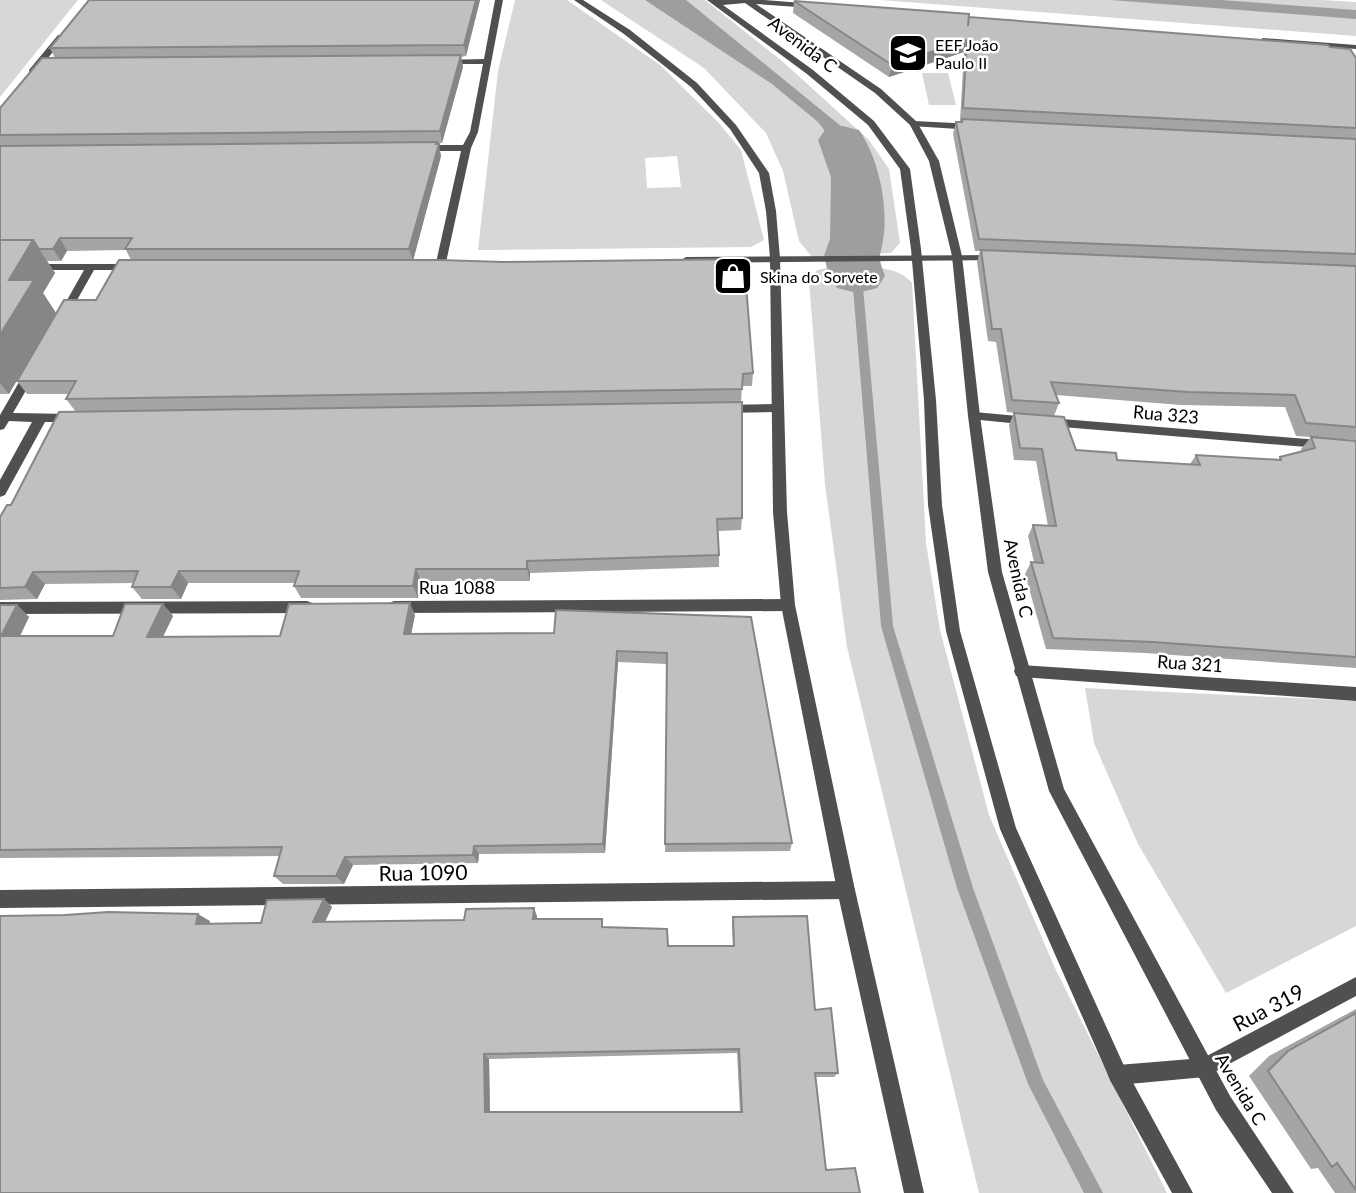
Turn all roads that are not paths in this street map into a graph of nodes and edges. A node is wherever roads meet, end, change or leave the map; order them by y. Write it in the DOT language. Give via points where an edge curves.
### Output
graph roads {
  1 [pos="499,0"];
  2 [pos="578,0"];
  3 [pos="746,0"];
  4 [pos="714,2"];
  5 [pos="816,6"];
  6 [pos="64,32"];
  7 [pos="1259,39"];
  8 [pos="1356,47"];
  9 [pos="488,61"];
  10 [pos="433,62"];
  11 [pos="38,65"];
  12 [pos="52,65"];
  13 [pos="23,83"];
  14 [pos="914,124"];
  15 [pos="983,127"];
  16 [pos="466,148"];
  17 [pos="411,149"];
  18 [pos="957,256"];
  19 [pos="775,258"];
  20 [pos="1012,258"];
  21 [pos="677,260"];
  22 [pos="917,260"];
  23 [pos="0,267"];
  24 [pos="91,267"];
  25 [pos="147,267"];
  26 [pos="426,267"];
  27 [pos="440,267"];
  28 [pos="454,267"];
  29 [pos="58,324"];
  30 [pos="38,359"];
  31 [pos="777,408"];
  32 [pos="708,409"];
  33 [pos="974,416"];
  34 [pos="82,418"];
  35 [pos="40,419"];
  36 [pos="3,422"];
  37 [pos="1356,447"];
  38 [pos="0,492"];
  39 [pos="788,605"];
  40 [pos="318,607"];
  41 [pos="373,607"];
  42 [pos="0,608"];
  43 [pos="1021,671"];
  44 [pos="1356,694"];
  45 [pos="846,890"];
  46 [pos="0,899"];
  47 [pos="1356,986"];
  48 [pos="1205,1067"];
  49 [pos="1118,1075"];
  50 [pos="914,1193"];
  51 [pos="1183,1193"];
  52 [pos="1284,1193"];
  1 -- 9 [label="street"];
  2 -- 19 [label="street" via="684,78 733,127 764,173"];
  3 -- 4 [label="street"];
  3 -- 5 [label="street"];
  3 -- 14 [label="street, Avenida C" via="878,91"];
  4 -- 22 [label="street, Avenida C" via="871,123 905,169"];
  6 -- 11 [label="street"];
  7 -- 8 [label="street"];
  9 -- 10 [label="street"];
  9 -- 16 [label="street" via="474,132"];
  11 -- 12 [label="street"];
  11 -- 13 [label="street"];
  14 -- 15 [label="street"];
  14 -- 18 [label="street, Avenida C" via="934,161"];
  16 -- 17 [label="street"];
  16 -- 27 [label="street"];
  18 -- 20 [label="street"];
  18 -- 22 [label="street"];
  18 -- 33 [label="street, Avenida C"];
  19 -- 21 [label="street"];
  19 -- 22 [label="street"];
  19 -- 31 [label="street"];
  22 -- 49 [label="street, Avenida C" via="935,505 953,631 1008,829"];
  23 -- 24 [label="street"];
  24 -- 25 [label="street"];
  24 -- 29 [label="street"];
  26 -- 27 [label="street"];
  27 -- 28 [label="street"];
  30 -- 36 [label="street"];
  31 -- 32 [label="street"];
  31 -- 39 [label="street"];
  33 -- 37 [label="street, Rua 323"];
  33 -- 43 [label="street, Avenida C" via="995,572"];
  34 -- 35 [label="street"];
  35 -- 36 [label="street"];
  35 -- 38 [label="street"];
  39 -- 41 [label="street, Rua 1088"];
  39 -- 45 [label="street"];
  40 -- 42 [label="street"];
  43 -- 44 [label="street, Rua 321"];
  43 -- 48 [label="street, Avenida C" via="1057,791"];
  45 -- 46 [label="street, Rua 1090"];
  45 -- 50 [label="street"];
  47 -- 48 [label="street, Rua 319"];
  48 -- 49 [label="street, Rua 319"];
  48 -- 52 [label="street, Avenida C" via="1223,1103"];
  49 -- 51 [label="street, Avenida C"];
}
